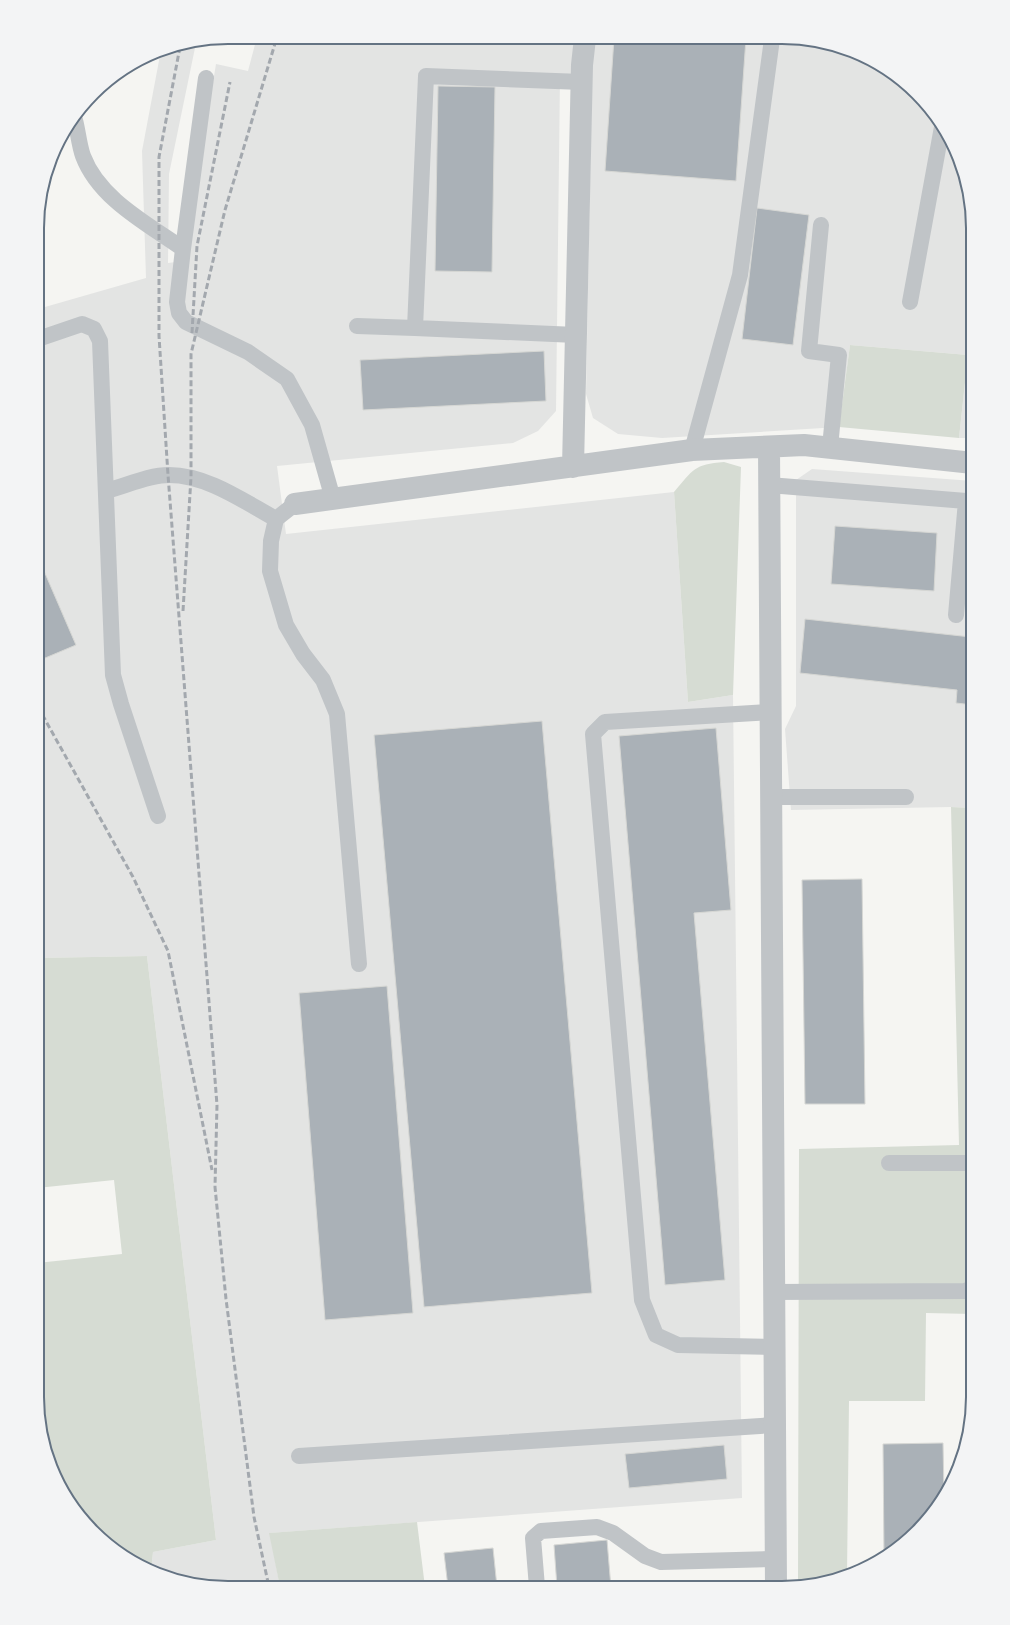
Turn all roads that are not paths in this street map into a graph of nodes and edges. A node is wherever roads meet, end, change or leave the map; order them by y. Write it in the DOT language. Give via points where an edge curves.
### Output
graph roads {
  1 [pos="585,44"];
  2 [pos="771,44"];
  3 [pos="206,78"];
  4 [pos="582,82"];
  5 [pos="76,125"];
  6 [pos="941,135"];
  7 [pos="821,225"];
  8 [pos="183,249"];
  9 [pos="910,302"];
  10 [pos="357,326"];
  11 [pos="415,328"];
  12 [pos="576,335"];
  13 [pos="44,337"];
  14 [pos="769,446"];
  15 [pos="830,447"];
  16 [pos="692,450"];
  17 [pos="966,462"];
  18 [pos="573,467"];
  19 [pos="769,485"];
  20 [pos="106,491"];
  21 [pos="333,499"];
  22 [pos="295,504"];
  23 [pos="276,519"];
  24 [pos="956,615"];
  25 [pos="770,712"];
  26 [pos="771,797"];
  27 [pos="906,797"];
  28 [pos="158,816"];
  29 [pos="359,964"];
  30 [pos="888,1163"];
  31 [pos="966,1163"];
  32 [pos="966,1291"];
  33 [pos="773,1292"];
  34 [pos="774,1347"];
  35 [pos="774,1425"];
  36 [pos="299,1456"];
  37 [pos="775,1559"];
  38 [pos="537,1581"];
  39 [pos="776,1581"];
  1 -- 4 [label="street"];
  2 -- 16 [label="lane" via="740,275"];
  3 -- 8 [label="lane"];
  4 -- 11 [label="lane" via="426,76"];
  4 -- 12 [label="street"];
  5 -- 8 [label="lane" via="83,156 98,184 115,201"];
  6 -- 9 [label="lane"];
  7 -- 15 [label="lane" via="809,352 839,354"];
  8 -- 21 [label="lane" via="177,302 179,313 186,322 248,352 287,379 312,425"];
  10 -- 11 [label="lane"];
  11 -- 12 [label="lane"];
  12 -- 18 [label="street"];
  13 -- 20 [label="lane" via="82,324 94,329 100,341"];
  14 -- 15 [label="street"];
  14 -- 16 [label="street"];
  14 -- 19 [label="street"];
  15 -- 17 [label="street"];
  16 -- 18 [label="street"];
  18 -- 21 [label="street"];
  19 -- 24 [label="lane" via="966,501"];
  19 -- 25 [label="street"];
  20 -- 23 [label="lane" via="168,475 191,477 217,487"];
  20 -- 28 [label="lane" via="113,675"];
  21 -- 22 [label="street"];
  22 -- 23 [label="lane"];
  23 -- 29 [label="lane" via="271,541 270,571 286,625 303,654 323,680 338,714"];
  25 -- 26 [label="street"];
  25 -- 34 [label="lane" via="605,722 592,734 642,1300 656,1335 678,1345"];
  26 -- 27 [label="lane"];
  26 -- 33 [label="street"];
  30 -- 31 [label="lane"];
  32 -- 33 [label="lane"];
  33 -- 34 [label="street"];
  34 -- 35 [label="street"];
  35 -- 36 [label="lane"];
  35 -- 37 [label="street"];
  37 -- 38 [label="lane" via="661,1562 645,1556 613,1533 597,1527 541,1531 533,1538"];
  37 -- 39 [label="street"];
}
